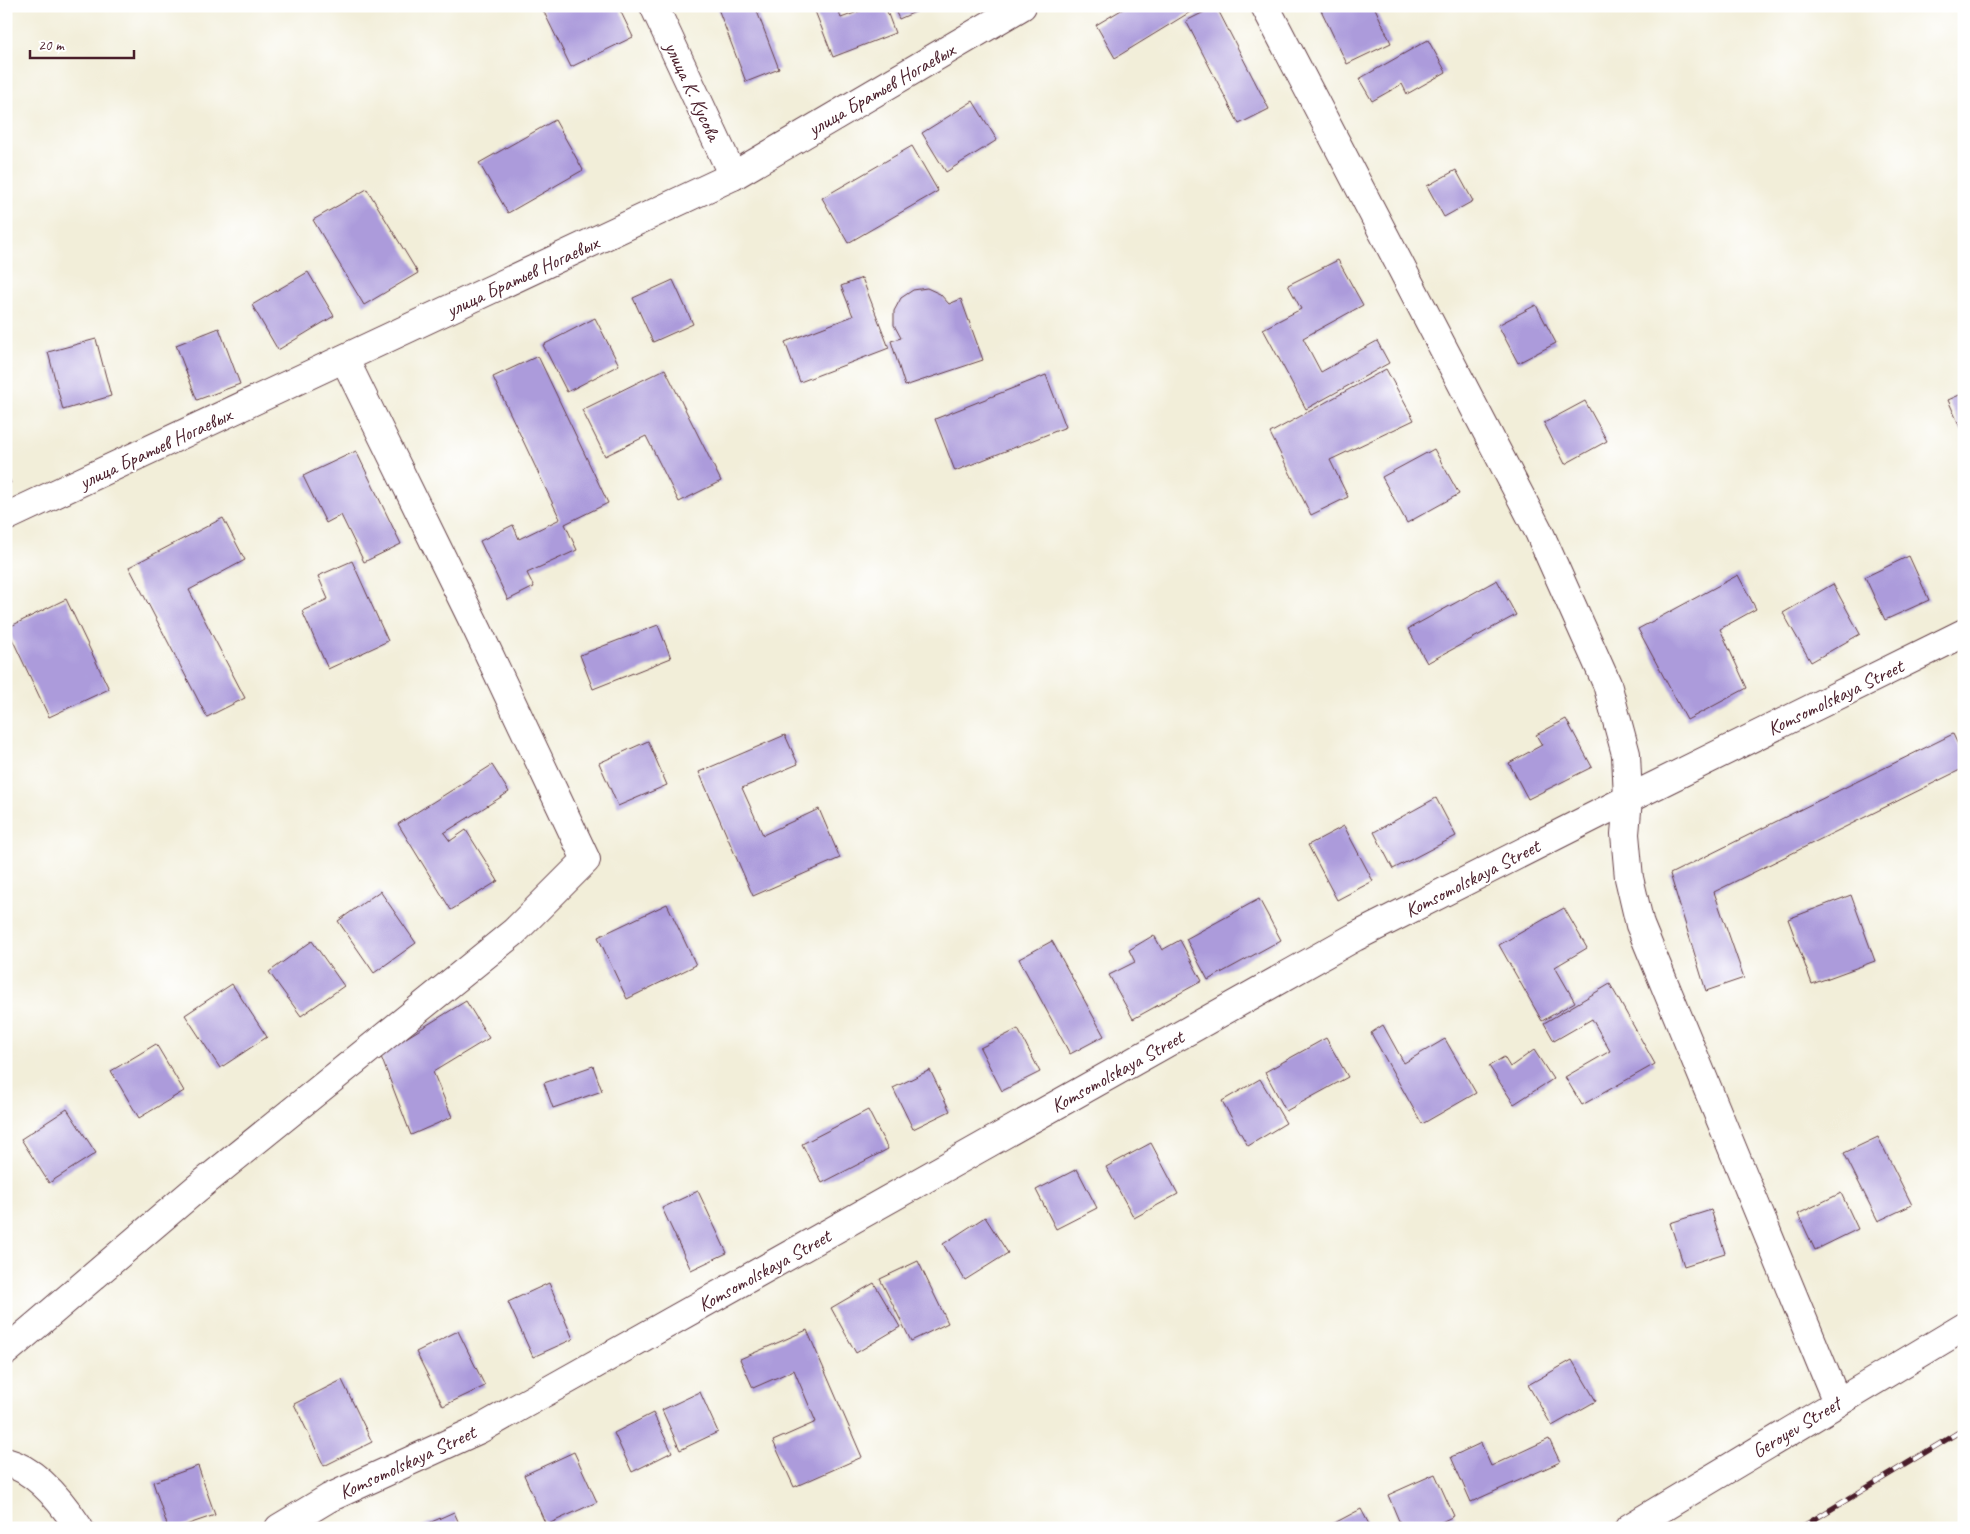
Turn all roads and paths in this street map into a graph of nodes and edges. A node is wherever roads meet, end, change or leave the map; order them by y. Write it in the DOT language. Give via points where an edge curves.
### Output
graph roads {
  1 [pos="654,6"];
  2 [pos="1022,6"];
  3 [pos="1265,6"];
  4 [pos="733,176"];
  5 [pos="345,360"];
  6 [pos="6,517"];
  7 [pos="1964,633"];
  8 [pos="1628,799"];
  9 [pos="1964,1327"];
  10 [pos="6,1351"];
  11 [pos="1838,1402"];
  12 [pos="6,1462"];
  13 [pos="79,1528"];
  14 [pos="279,1528"];
  15 [pos="1629,1528"];
  1 -- 4 [label="street, улица К. Кусова"];
  2 -- 4 [label="street, улица Братьев Ногаевых"];
  3 -- 8 [label="street" via="1539,532 1607,684 1626,754"];
  4 -- 5 [label="street, улица Братьев Ногаевых"];
  5 -- 6 [label="street, улица Братьев Ногаевых"];
  5 -- 10 [label="street" via="586,860 514,932 196,1189"];
  7 -- 8 [label="street, Komsomolskaya Street"];
  8 -- 11 [label="street" via="1625,834 1629,878 1640,924"];
  8 -- 14 [label="street, Komsomolskaya Street" via="1355,937 480,1429 329,1498"];
  9 -- 11 [label="street, Geroyev Street"];
  11 -- 15 [label="street, Geroyev Street"];
  12 -- 13 [label="street" via="18,1465 45,1486"];
}
